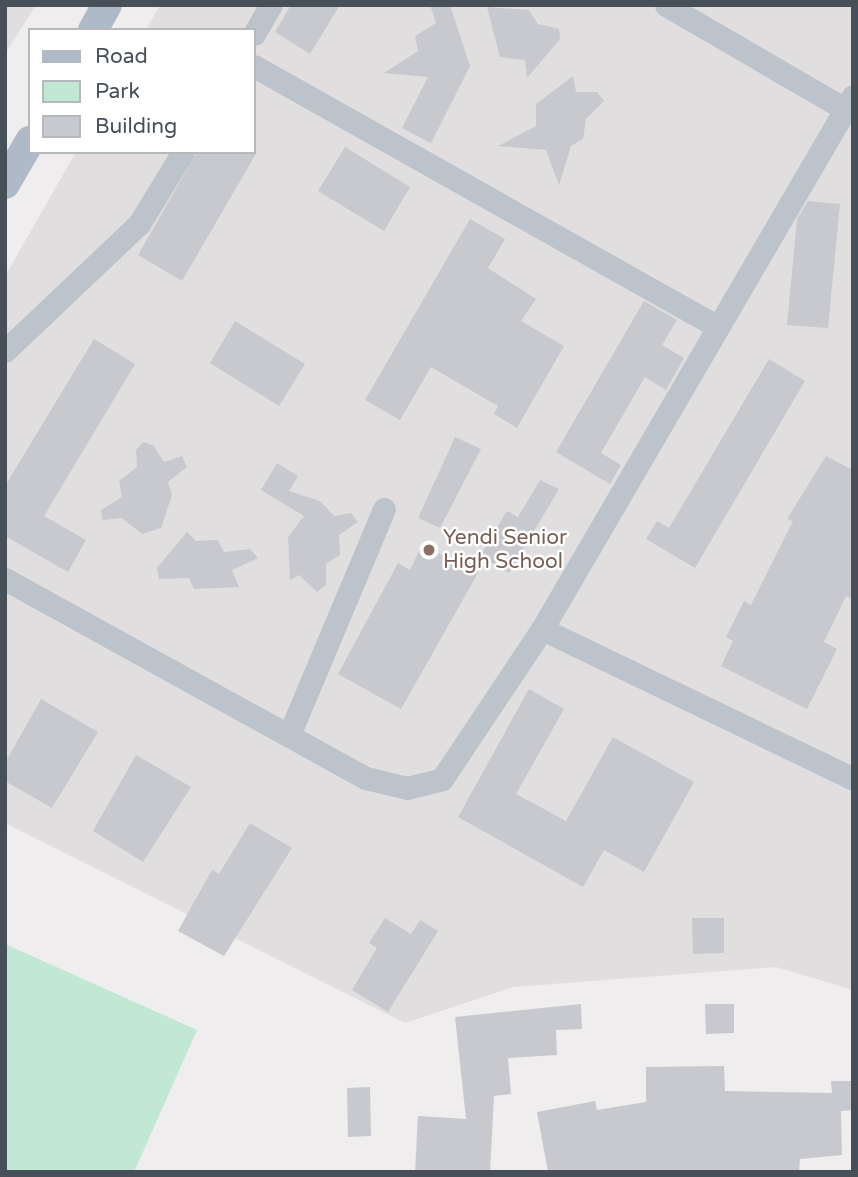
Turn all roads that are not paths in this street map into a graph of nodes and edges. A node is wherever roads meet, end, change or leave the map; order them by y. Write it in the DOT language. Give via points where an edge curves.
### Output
graph roads {
  1 [pos="107,5"];
  2 [pos="271,5"];
  3 [pos="666,5"];
  4 [pos="94,28"];
  5 [pos="256,31"];
  6 [pos="256,67"];
  7 [pos="849,103"];
  8 [pos="28,144"];
  9 [pos="182,154"];
  10 [pos="5,184"];
  11 [pos="718,327"];
  12 [pos="5,351"];
  13 [pos="384,509"];
  14 [pos="5,579"];
  15 [pos="542,629"];
  16 [pos="289,735"];
  17 [pos="853,779"];
  1 -- 4 [label="main road"];
  2 -- 5 [label="lane"];
  3 -- 7 [label="lane"];
  6 -- 11 [label="lane"];
  7 -- 11 [label="lane"];
  8 -- 10 [label="main road"];
  9 -- 12 [label="lane" via="139,224"];
  11 -- 15 [label="lane"];
  13 -- 16 [label="lane"];
  14 -- 16 [label="lane"];
  15 -- 16 [label="lane" via="442,779 407,788 366,778"];
  15 -- 17 [label="lane"];
}
